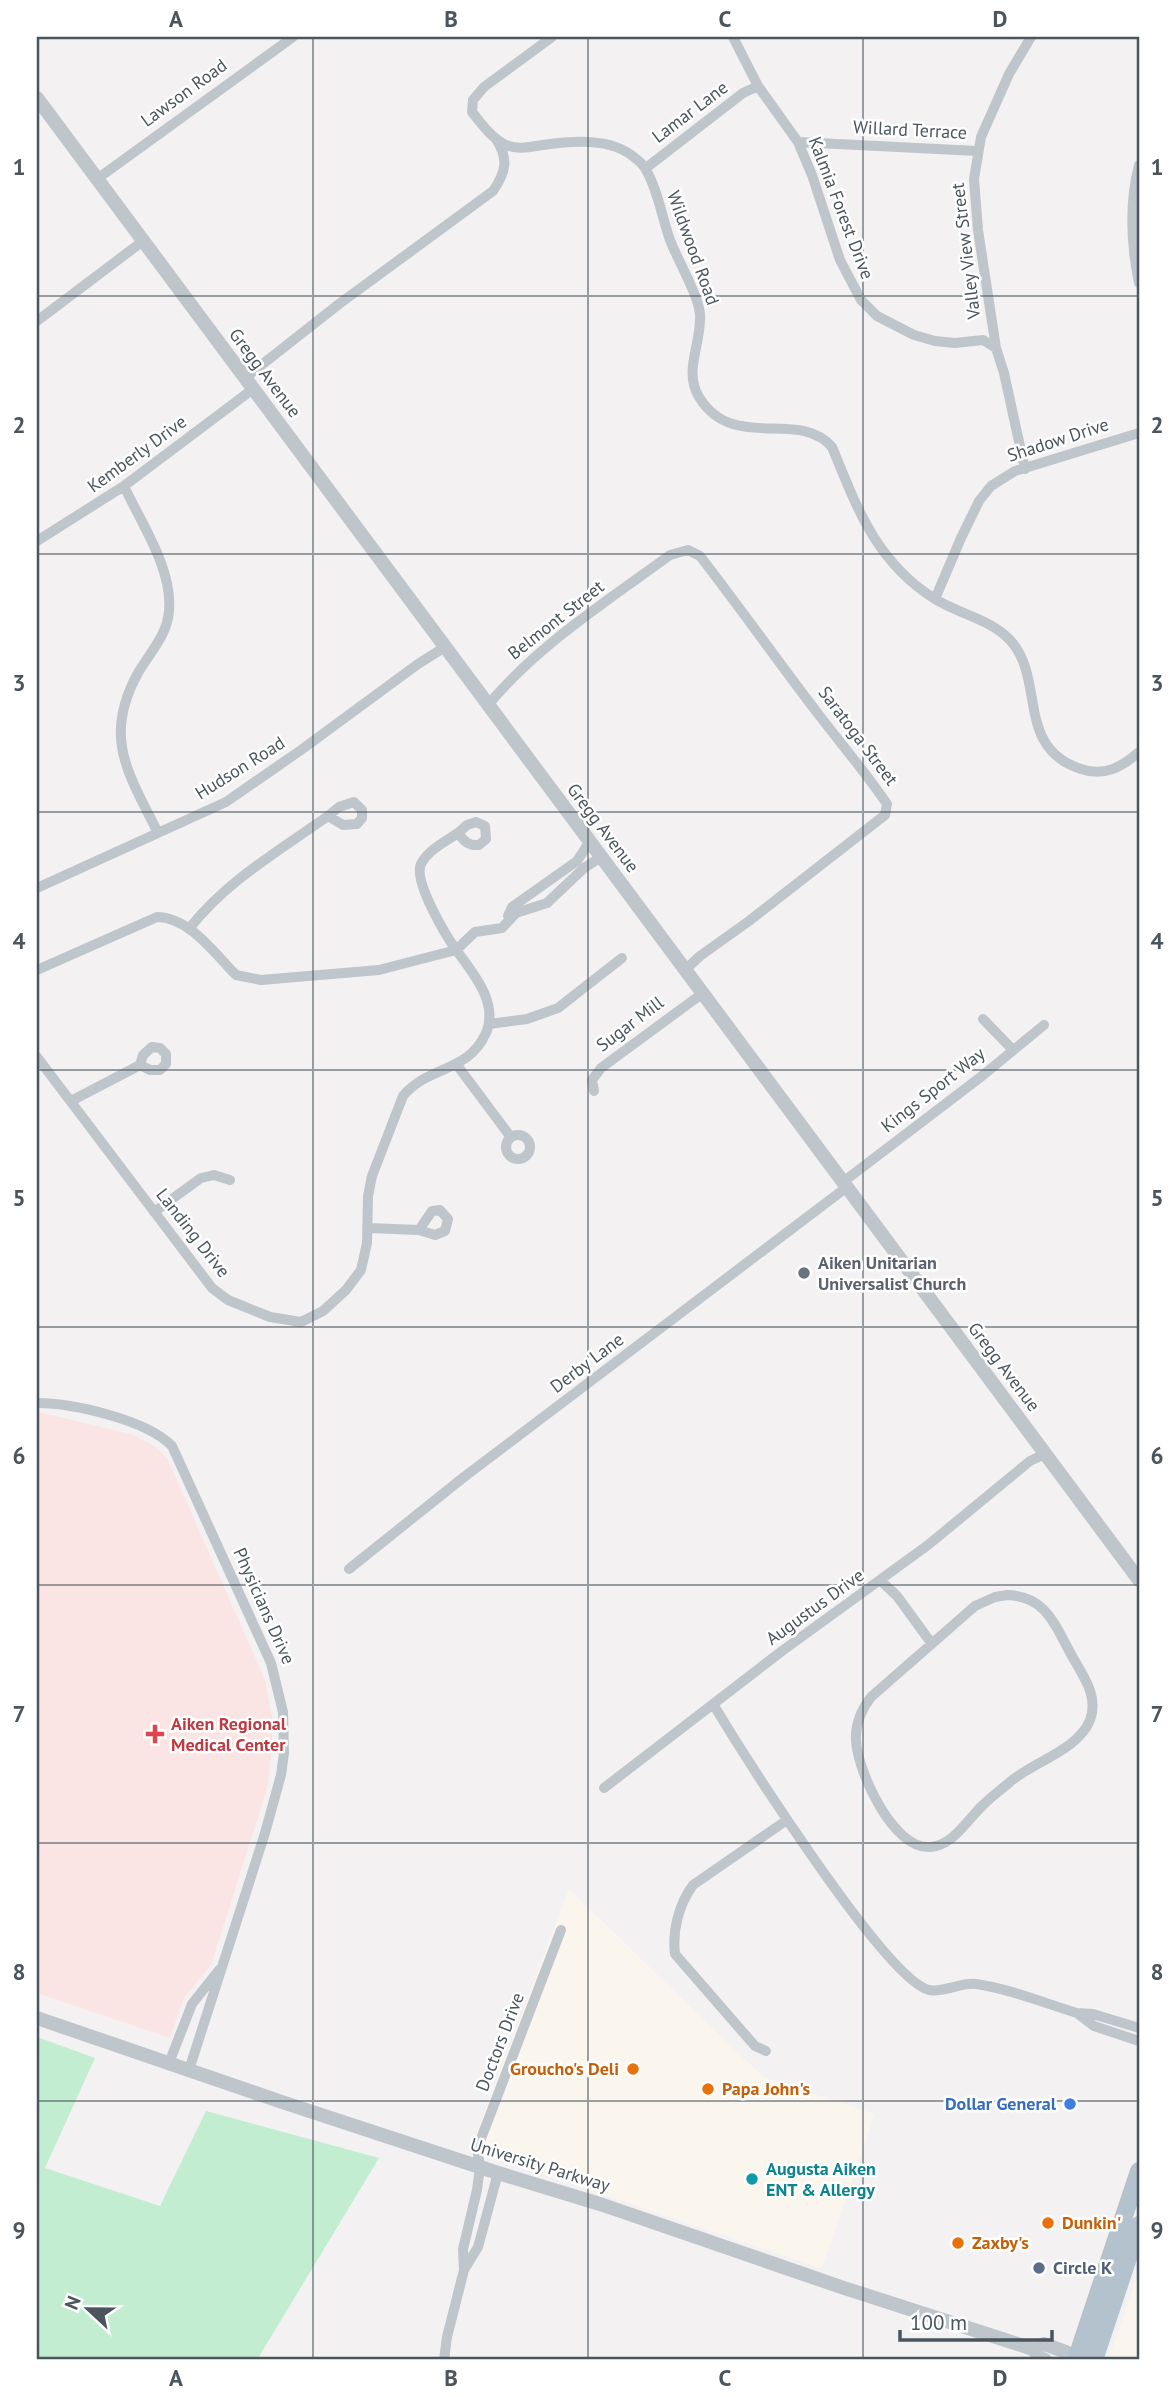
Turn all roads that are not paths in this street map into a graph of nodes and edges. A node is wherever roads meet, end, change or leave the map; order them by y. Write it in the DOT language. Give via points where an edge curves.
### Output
graph roads {
  1 [pos="293,37"];
  2 [pos="552,37"];
  3 [pos="733,37"];
  4 [pos="1031,37"];
  5 [pos="758,86"];
  6 [pos="37,98"];
  7 [pos="495,137"];
  8 [pos="798,142"];
  9 [pos="977,151"];
  10 [pos="1139,165"];
  11 [pos="646,168"];
  12 [pos="97,179"];
  13 [pos="143,241"];
  14 [pos="1139,283"];
  15 [pos="37,321"];
  16 [pos="996,348"];
  17 [pos="249,384"];
  18 [pos="1139,433"];
  19 [pos="1025,469"];
  20 [pos="124,486"];
  21 [pos="37,541"];
  22 [pos="651,569"];
  23 [pos="936,599"];
  24 [pos="445,648"];
  25 [pos="488,705"];
  26 [pos="1139,752"];
  27 [pos="328,816"];
  28 [pos="158,833"];
  29 [pos="458,833"];
  30 [pos="590,841"];
  31 [pos="601,857"];
  32 [pos="37,888"];
  33 [pos="502,928"];
  34 [pos="189,929"];
  35 [pos="456,950"];
  36 [pos="622,958"];
  37 [pos="37,970"];
  38 [pos="685,970"];
  39 [pos="702,993"];
  40 [pos="983,1019"];
  41 [pos="489,1024"];
  42 [pos="1044,1025"];
  43 [pos="1013,1050"];
  44 [pos="37,1057"];
  45 [pos="141,1065"];
  46 [pos="457,1065"];
  47 [pos="594,1091"];
  48 [pos="71,1101"];
  49 [pos="510,1136"];
  50 [pos="230,1180"];
  51 [pos="845,1184"];
  52 [pos="155,1212"];
  53 [pos="369,1228"];
  54 [pos="419,1230"];
  55 [pos="37,1403"];
  56 [pos="1045,1454"];
  57 [pos="349,1569"];
  58 [pos="881,1580"];
  59 [pos="1139,1580"];
  60 [pos="932,1644"];
  61 [pos="713,1704"];
  62 [pos="604,1788"];
  63 [pos="787,1820"];
  64 [pos="561,1930"];
  65 [pos="221,1968"];
  66 [pos="1077,2013"];
  67 [pos="37,2018"];
  68 [pos="1139,2028"];
  69 [pos="1139,2041"];
  70 [pos="766,2051"];
  71 [pos="169,2063"];
  72 [pos="189,2070"];
  73 [pos="480,2166"];
  74 [pos="1139,2171"];
  75 [pos="498,2173"];
  76 [pos="1139,2225"];
  77 [pos="464,2270"];
  78 [pos="1033,2349"];
  79 [pos="444,2360"];
  80 [pos="1045,2360"];
  81 [pos="1074,2360"];
  82 [pos="1094,2360"];
  1 -- 12 [label="street, Lawson Road"];
  2 -- 7 [label="street" via="484,87 474,100 472,111"];
  3 -- 5 [label="street, Kalmia Forest Drive"];
  4 -- 9 [label="street, Valley View Street" via="999,95"];
  5 -- 8 [label="street, Kalmia Forest Drive"];
  5 -- 11 [label="street, Lamar Lane"];
  6 -- 12 [label="street, Gregg Avenue"];
  7 -- 11 [label="street" via="522,149 577,141 600,144 632,155"];
  7 -- 17 [label="street" via="506,163 494,191 339,304"];
  8 -- 9 [label="street, Willard Terrace"];
  8 -- 16 [label="street, Kalmia Forest Drive" via="840,260 868,308 914,335 955,343 983,340"];
  9 -- 16 [label="street, Valley View Street" via="978,230"];
  10 -- 14 [label="street" via="1133,190 1132,240"];
  11 -- 23 [label="street, Wildwood Road" via="700,311 691,380 699,397 710,413 727,422 822,438 832,447 873,538 904,576"];
  12 -- 13 [label="street, Gregg Avenue"];
  13 -- 15 [label="street"];
  13 -- 17 [label="street, Gregg Avenue"];
  16 -- 19 [label="street, Valley View Street"];
  17 -- 20 [label="street, Kemberly Drive"];
  17 -- 24 [label="street, Gregg Avenue"];
  18 -- 19 [label="street, Shadow Drive"];
  19 -- 23 [label="street, Shadow Drive" via="998,480 985,493"];
  20 -- 21 [label="street, Kemberly Drive"];
  20 -- 28 [label="street" via="160,561 169,601 164,631 134,681 119,730 130,776"];
  22 -- 25 [label="street, Belmont Street" via="513,676"];
  22 -- 38 [label="street, Saratoga Street" via="683,550 700,556 888,808 877,822"];
  23 -- 26 [label="street, Wildwood Road" via="993,627 1014,645 1021,656 1041,734 1062,760 1078,769 1102,772 1117,768"];
  24 -- 25 [label="street, Gregg Avenue"];
  24 -- 28 [label="street, Hudson Road" via="226,802"];
  25 -- 30 [label="street, Gregg Avenue"];
  27 -- 34 [label="street" via="241,878"];
  28 -- 32 [label="street, Hudson Road"];
  29 -- 35 [label="street" via="427,856 419,876"];
  30 -- 31 [label="street, Gregg Avenue"];
  30 -- 33 [label="street" via="576,861 512,908"];
  31 -- 33 [label="street" via="555,898 516,913"];
  31 -- 38 [label="street, Gregg Avenue"];
  33 -- 35 [label="street" via="475,932"];
  34 -- 35 [label="street" via="236,975 252,979 379,970"];
  34 -- 37 [label="street" via="170,918 150,918"];
  35 -- 41 [label="street" via="479,981"];
  36 -- 41 [label="street" via="558,1008 519,1021"];
  38 -- 39 [label="street, Gregg Avenue"];
  39 -- 47 [label="street, Sugar Mill" via="601,1068 592,1080"];
  39 -- 51 [label="street, Gregg Avenue"];
  40 -- 43 [label="street"];
  41 -- 46 [label="street, Landing Drive" via="477,1047"];
  42 -- 43 [label="street, Kings Sport Way"];
  43 -- 51 [label="street, Kings Sport Way"];
  44 -- 48 [label="street, Landing Drive"];
  45 -- 48 [label="street"];
  46 -- 49 [label="street"];
  46 -- 53 [label="street, Landing Drive" via="426,1076 403,1096 372,1176"];
  48 -- 52 [label="street, Landing Drive"];
  50 -- 52 [label="street" via="214,1175 201,1178"];
  51 -- 56 [label="street, Gregg Avenue"];
  51 -- 57 [label="street, Derby Lane"];
  52 -- 53 [label="street, Landing Drive" via="212,1289 291,1322 314,1316 346,1290 361,1270"];
  53 -- 54 [label="street"];
  55 -- 65 [label="street, Physicians Drive" via="79,1408 141,1426 172,1446 276,1679 284,1730 281,1775"];
  56 -- 58 [label="street, Augustus Drive" via="1030,1461"];
  56 -- 59 [label="street, Gregg Avenue"];
  58 -- 60 [label="street"];
  58 -- 61 [label="street, Augustus Drive"];
  60 -- 60 [label="street" via="871,1697 860,1713 856,1732 860,1766 877,1801 901,1836 930,1847 950,1839 1021,1773 1078,1736 1088,1725 1093,1702 1052,1619 1025,1597 995,1597 975,1606"];
  61 -- 62 [label="street, Augustus Drive"];
  61 -- 63 [label="street"];
  63 -- 66 [label="street" via="870,1934 911,1981 930,1990 973,1983"];
  63 -- 70 [label="street" via="693,1885 673,1940 675,1954 755,2046"];
  64 -- 73 [label="street, Doctors Drive" via="477,2149"];
  65 -- 71 [label="street, Physicians Drive" via="192,2004"];
  65 -- 72 [label="street, Physicians Drive"];
  66 -- 68 [label="street"];
  66 -- 69 [label="street" via="1094,2026"];
  67 -- 71 [label="street, University Parkway"];
  71 -- 72 [label="street, University Parkway"];
  72 -- 73 [label="street, University Parkway"];
  73 -- 75 [label="street, University Parkway"];
  73 -- 77 [label="street, Doctors Drive" via="463,2249"];
  74 -- 81 [label="main road"];
  75 -- 77 [label="street" via="478,2247"];
  75 -- 78 [label="street, University Parkway"];
  76 -- 82 [label="main road"];
  77 -- 79 [label="street"];
  78 -- 80 [label="street, University Parkway"];
  78 -- 81 [label="street, University Parkway" via="1044,2344"];
}
